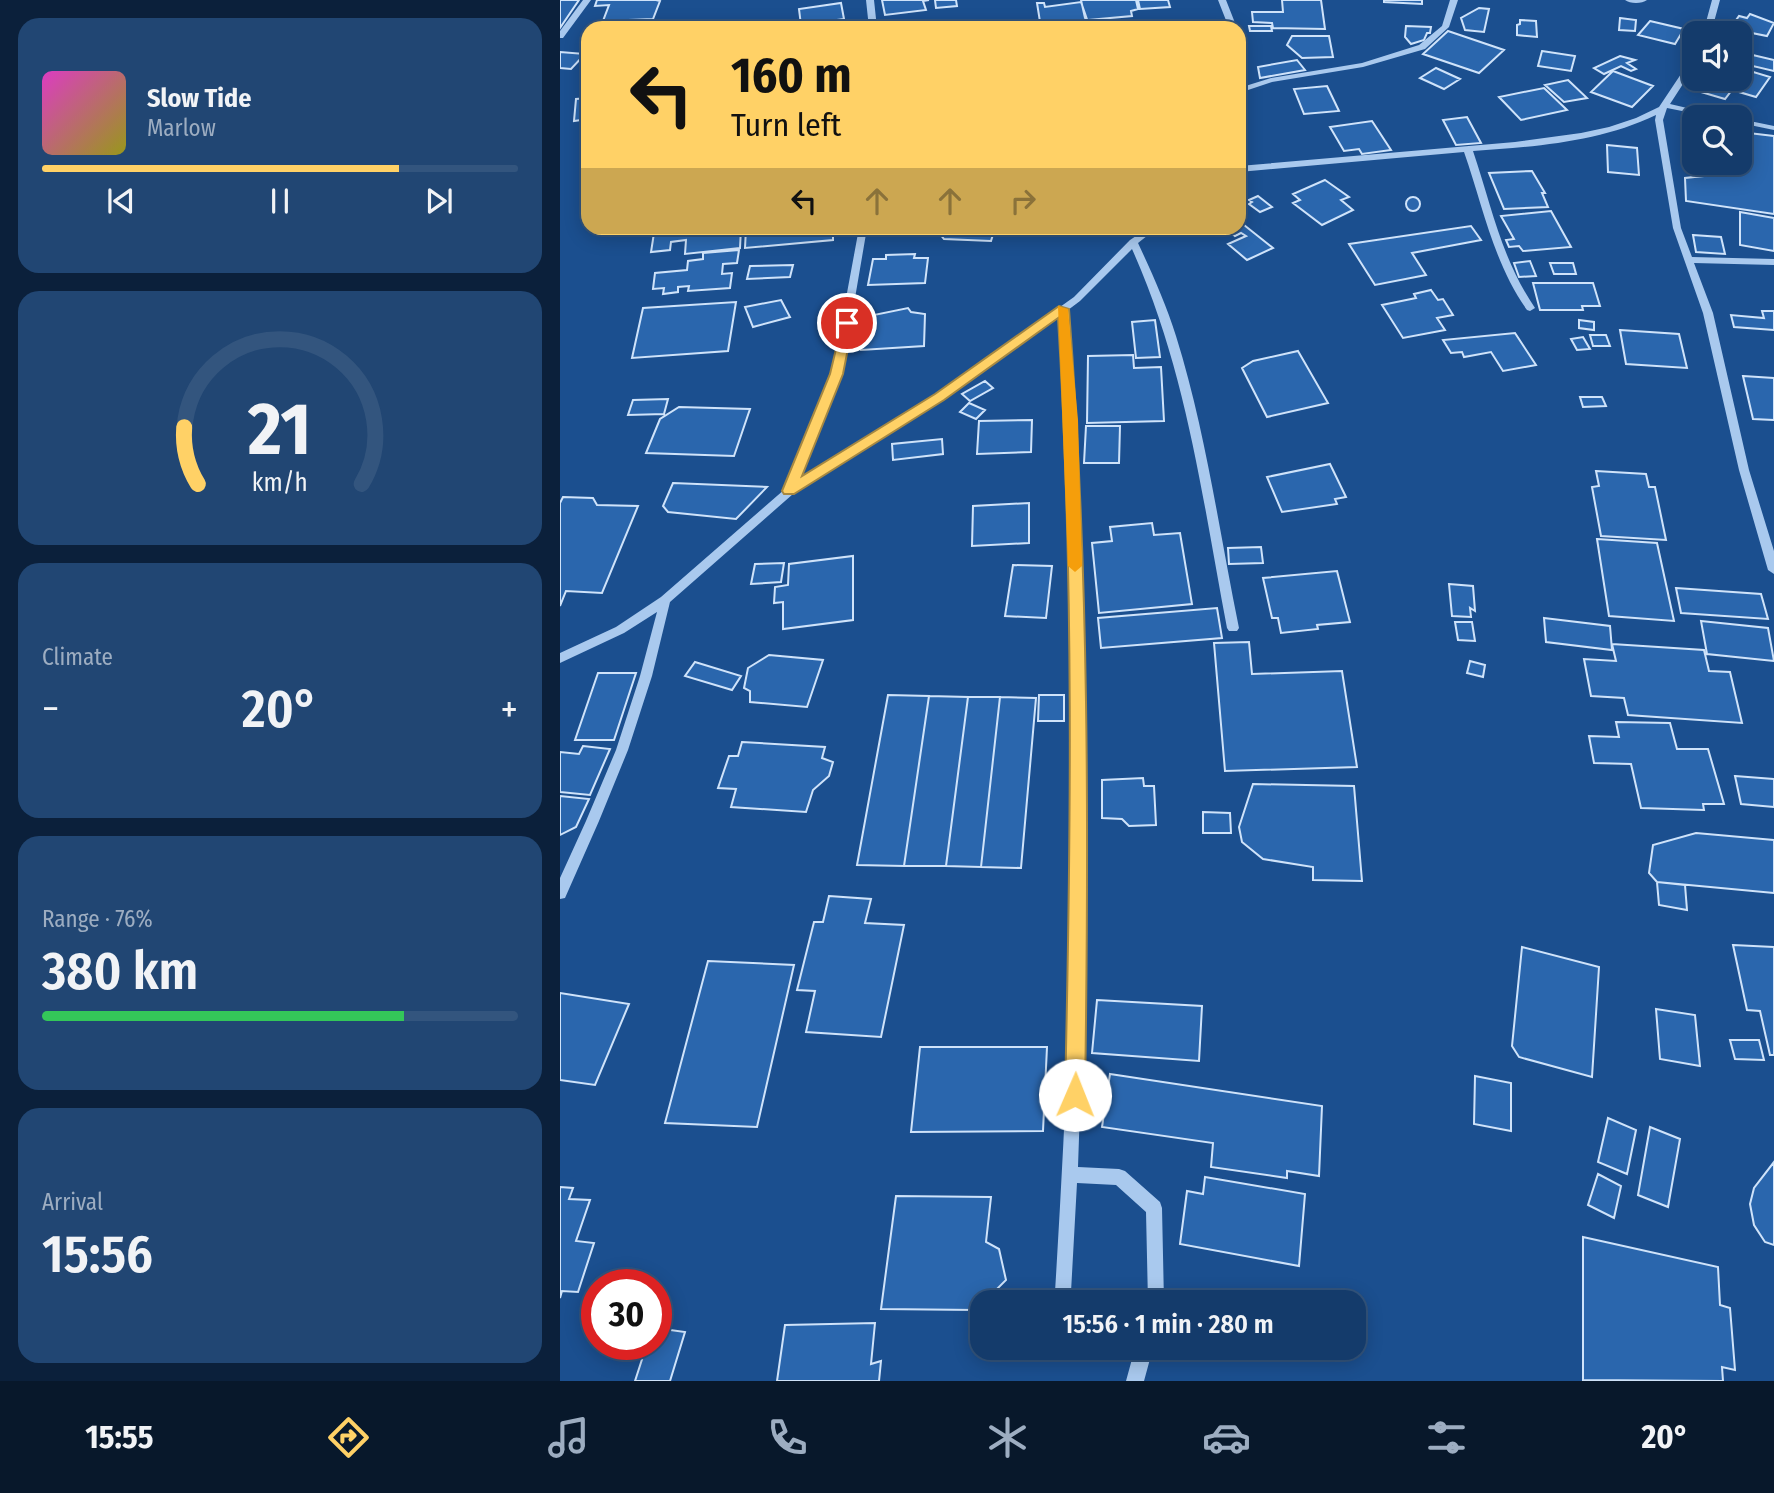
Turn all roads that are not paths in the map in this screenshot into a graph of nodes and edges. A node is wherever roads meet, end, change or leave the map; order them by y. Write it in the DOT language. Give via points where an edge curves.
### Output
graph roads {
  1 [pos="587,0"];
  2 [pos="870,0"];
  3 [pos="1222,0"];
  4 [pos="1454,0"];
  5 [pos="1629,0"];
  6 [pos="1643,0"];
  7 [pos="1716,0"];
  8 [pos="872,21"];
  9 [pos="1230,21"];
  10 [pos="1710,21"];
  11 [pos="560,36"];
  12 [pos="1682,79"];
  13 [pos="1246,89"];
  14 [pos="1664,107"];
  15 [pos="1682,110"];
  16 [pos="1752,124"];
  17 [pos="1772,128"];
  18 [pos="1468,150"];
  19 [pos="1246,168"];
  20 [pos="862,235"];
  21 [pos="1143,235"];
  22 [pos="1133,242"];
  23 [pos="1688,260"];
  24 [pos="1774,262"];
  25 [pos="1530,308"];
  26 [pos="1063,309"];
  27 [pos="789,491"];
  28 [pos="1774,570"];
  29 [pos="665,600"];
  30 [pos="1233,628"];
  31 [pos="560,659"];
  32 [pos="560,893"];
  33 [pos="1070,1175"];
  34 [pos="1063,1290"];
  35 [pos="1156,1290"];
  36 [pos="1141,1360"];
  37 [pos="1135,1381"];
  1 -- 11 [label="street"];
  2 -- 8 [label="street"];
  3 -- 9 [label="street"];
  4 -- 13 [label="street" via="1445,27 1422,47 1363,65"];
  5 -- 6 [label="street"];
  7 -- 10 [label="street"];
  12 -- 14 [label="street"];
  14 -- 15 [label="street"];
  14 -- 18 [label="street" via="1630,125"];
  14 -- 23 [label="street" via="1659,120 1669,190"];
  16 -- 17 [label="street"];
  18 -- 19 [label="street"];
  18 -- 25 [label="street" via="1501,253"];
  20 -- 27 [label="street" via="836,374"];
  21 -- 22 [label="street"];
  22 -- 26 [label="street"];
  22 -- 30 [label="street" via="1156,287 1180,364"];
  23 -- 24 [label="street"];
  23 -- 28 [label="street" via="1708,313 1744,470"];
  26 -- 27 [label="street" via="940,397"];
  26 -- 33 [label="street" via="1071,420 1080,839"];
  27 -- 29 [label="street"];
  29 -- 31 [label="street" via="620,630"];
  29 -- 32 [label="street" via="654,654 619,765"];
  33 -- 34 [label="street"];
  33 -- 35 [label="street" via="1119,1177 1154,1208"];
  36 -- 37 [label="street"];
}
